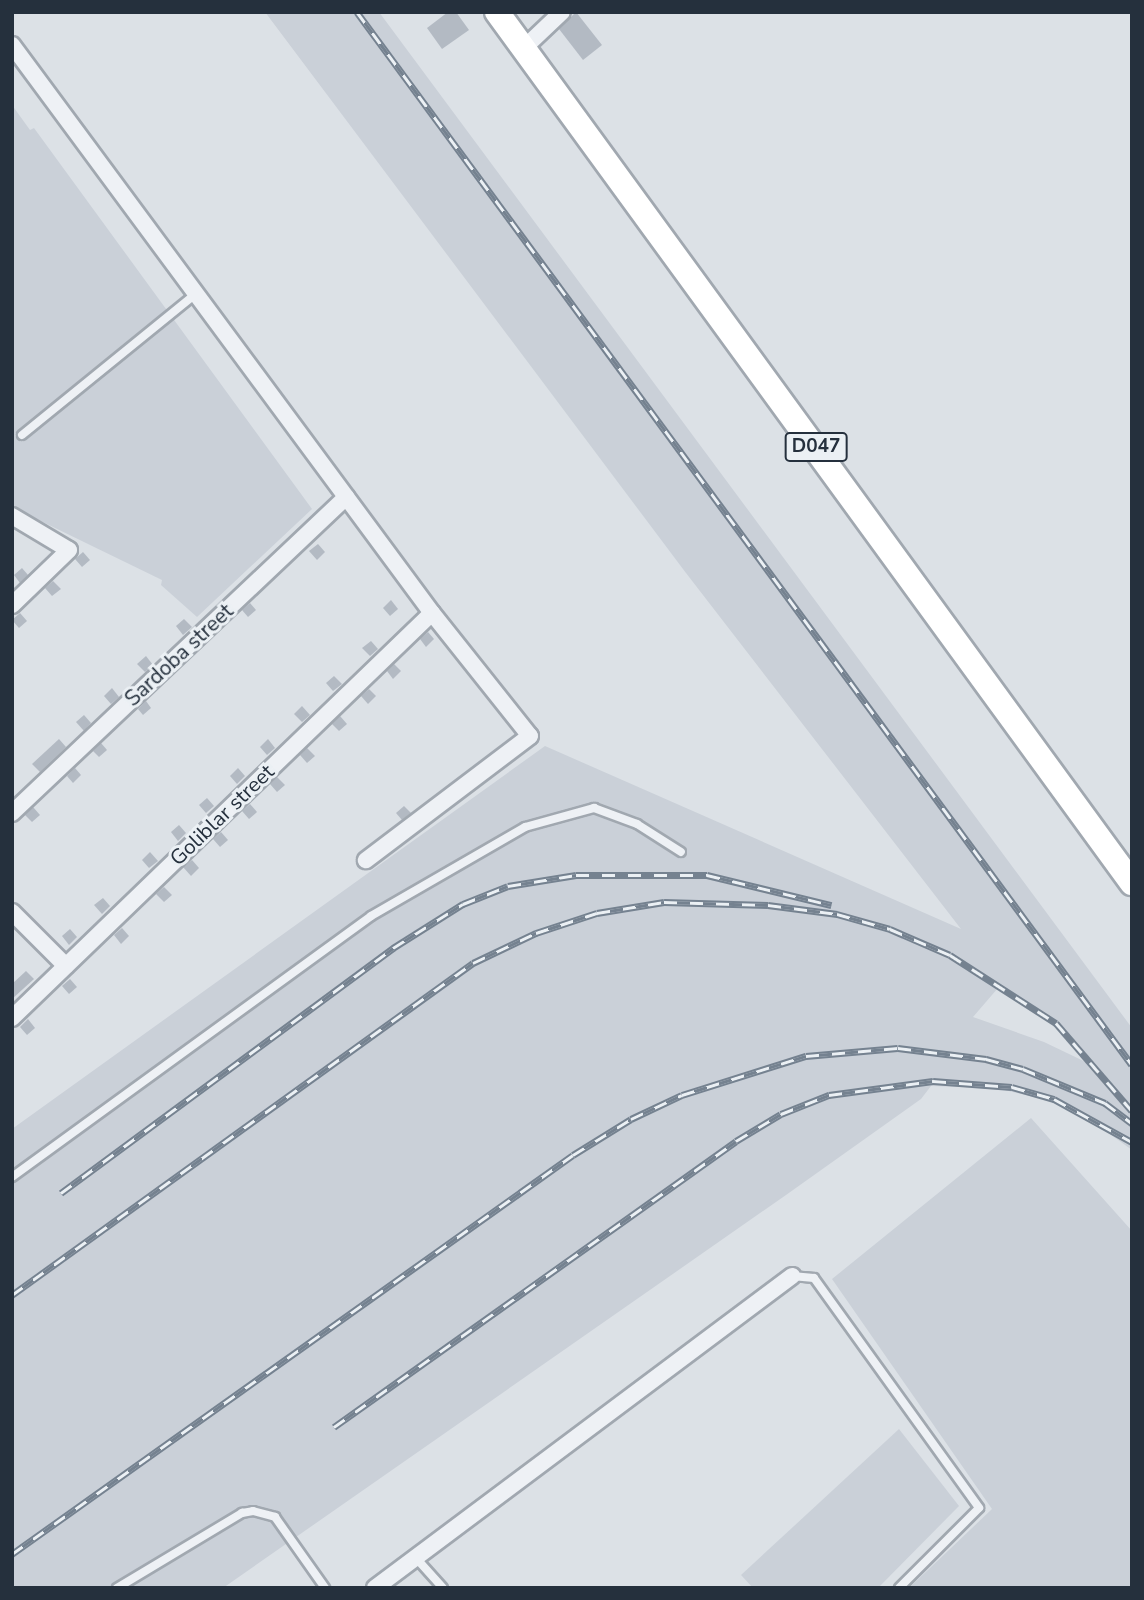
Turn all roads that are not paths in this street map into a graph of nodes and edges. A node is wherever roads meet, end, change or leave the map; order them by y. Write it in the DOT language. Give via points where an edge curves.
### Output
graph roads {
  1 [pos="497,12"];
  2 [pos="562,12"];
  3 [pos="12,45"];
  4 [pos="524,48"];
  5 [pos="198,292"];
  6 [pos="22,435"];
  7 [pos="346,497"];
  8 [pos="12,516"];
  9 [pos="12,605"];
  10 [pos="432,613"];
  11 [pos="12,813"];
  12 [pos="681,852"];
  13 [pos="366,860"];
  14 [pos="1132,883"];
  15 [pos="12,912"];
  16 [pos="66,966"];
  17 [pos="12,1017"];
  18 [pos="12,1177"];
  19 [pos="792,1276"];
  20 [pos="416,1558"];
  21 [pos="117,1588"];
  22 [pos="325,1588"];
  23 [pos="375,1588"];
  24 [pos="443,1588"];
  25 [pos="899,1588"];
  1 -- 4 [label="main road, D047"];
  2 -- 4 [label="street"];
  3 -- 5 [label="street"];
  4 -- 14 [label="main road, D047"];
  5 -- 6 [label="lane"];
  5 -- 7 [label="street"];
  7 -- 10 [label="street"];
  7 -- 11 [label="street, Sardoba street"];
  8 -- 9 [label="street" via="69,550"];
  10 -- 13 [label="street" via="530,736"];
  10 -- 16 [label="street, Goliblar street"];
  12 -- 18 [label="lane" via="636,824 594,808 525,827 371,916"];
  15 -- 16 [label="street"];
  16 -- 17 [label="street, Goliblar street"];
  19 -- 20 [label="street"];
  19 -- 25 [label="lane" via="814,1278 978,1508"];
  20 -- 23 [label="street"];
  20 -- 24 [label="lane"];
  21 -- 22 [label="lane" via="242,1513 253,1511 275,1517"];
}
